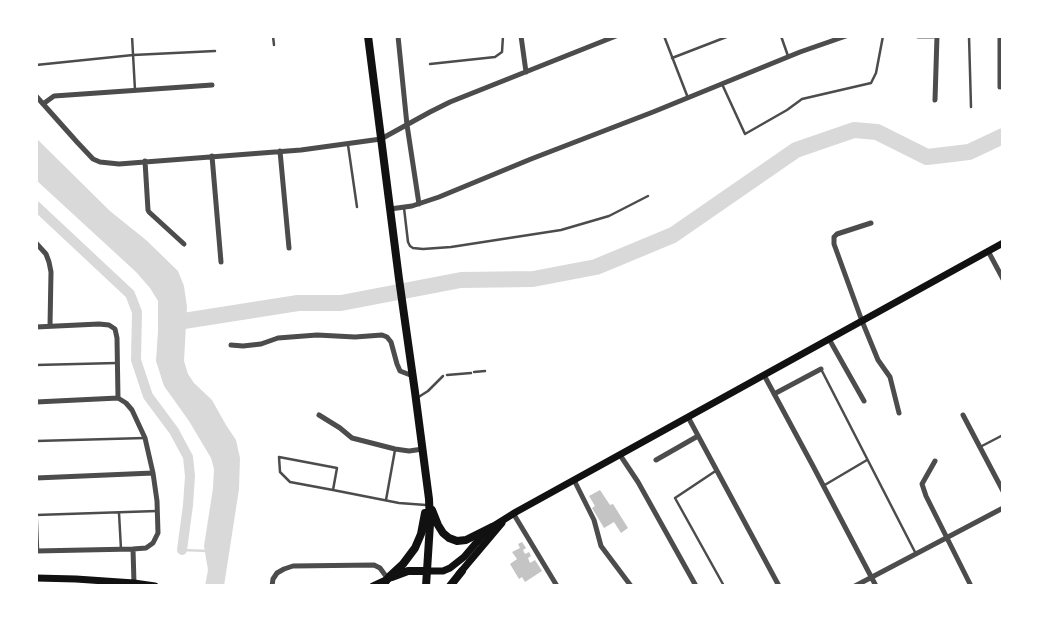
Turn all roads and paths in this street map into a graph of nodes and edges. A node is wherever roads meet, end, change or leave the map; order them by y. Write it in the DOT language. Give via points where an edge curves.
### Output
graph roads {
  1 [pos="132,36"];
  2 [pos="274,36"];
  3 [pos="368,36"];
  4 [pos="398,36"];
  5 [pos="503,36"];
  6 [pos="616,36"];
  7 [pos="664,36"];
  8 [pos="729,36"];
  9 [pos="781,36"];
  10 [pos="846,36"];
  11 [pos="883,36"];
  12 [pos="918,36"];
  13 [pos="933,36"];
  14 [pos="937,36"];
  15 [pos="969,36"];
  16 [pos="1000,36"];
  17 [pos="521,37"];
  18 [pos="274,45"];
  19 [pos="215,50"];
  20 [pos="133,56"];
  21 [pos="789,57"];
  22 [pos="672,58"];
  23 [pos="430,64"];
  24 [pos="36,66"];
  25 [pos="526,72"];
  26 [pos="722,84"];
  27 [pos="212,85"];
  28 [pos="1000,87"];
  29 [pos="135,90"];
  30 [pos="36,96"];
  31 [pos="688,98"];
  32 [pos="935,100"];
  33 [pos="43,104"];
  34 [pos="971,108"];
  35 [pos="407,125"];
  36 [pos="381,139"];
  37 [pos="348,144"];
  38 [pos="280,151"];
  39 [pos="212,156"];
  40 [pos="146,161"];
  41 [pos="648,196"];
  42 [pos="419,204"];
  43 [pos="357,207"];
  44 [pos="404,207"];
  45 [pos="390,209"];
  46 [pos="870,223"];
  47 [pos="36,243"];
  48 [pos="1003,243"];
  49 [pos="184,244"];
  50 [pos="289,248"];
  51 [pos="988,251"];
  52 [pos="221,262"];
  53 [pos="1003,279"];
  54 [pos="862,321"];
  55 [pos="50,326"];
  56 [pos="36,327"];
  57 [pos="829,339"];
  58 [pos="230,345"];
  59 [pos="117,362"];
  60 [pos="36,365"];
  61 [pos="821,369"];
  62 [pos="485,371"];
  63 [pos="764,375"];
  64 [pos="413,376"];
  65 [pos="774,394"];
  66 [pos="118,398"];
  67 [pos="416,398"];
  68 [pos="864,401"];
  69 [pos="36,402"];
  70 [pos="899,412"];
  71 [pos="318,415"];
  72 [pos="964,415"];
  73 [pos="688,417"];
  74 [pos="1003,435"];
  75 [pos="698,436"];
  76 [pos="144,438"];
  77 [pos="36,441"];
  78 [pos="980,447"];
  79 [pos="396,449"];
  80 [pos="423,449"];
  81 [pos="620,455"];
  82 [pos="656,460"];
  83 [pos="868,460"];
  84 [pos="935,461"];
  85 [pos="717,470"];
  86 [pos="153,473"];
  87 [pos="36,478"];
  88 [pos="574,480"];
  89 [pos="824,486"];
  90 [pos="333,490"];
  91 [pos="1003,490"];
  92 [pos="36,498"];
  93 [pos="386,500"];
  94 [pos="427,502"];
  95 [pos="1003,508"];
  96 [pos="158,511"];
  97 [pos="119,512"];
  98 [pos="36,515"];
  99 [pos="510,515"];
  100 [pos="492,527"];
  101 [pos="946,538"];
  102 [pos="121,549"];
  103 [pos="134,549"];
  104 [pos="37,551"];
  105 [pos="916,554"];
  106 [pos="428,571"];
  107 [pos="462,571"];
  108 [pos="871,577"];
  109 [pos="36,578"];
  110 [pos="388,579"];
  111 [pos="134,583"];
  112 [pos="970,584"];
  113 [pos="155,586"];
  114 [pos="272,586"];
  115 [pos="373,586"];
  116 [pos="382,586"];
  117 [pos="426,586"];
  118 [pos="448,586"];
  119 [pos="557,586"];
  120 [pos="630,586"];
  121 [pos="696,586"];
  122 [pos="724,586"];
  123 [pos="779,586"];
  124 [pos="855,586"];
  125 [pos="876,586"];
  126 [pos="962,586"];
  1 -- 20 [label="lane"];
  2 -- 18 [label="lane"];
  3 -- 36 [label="main road"];
  4 -- 35 [label="street"];
  5 -- 23 [label="lane" via="502,52 495,57"];
  6 -- 25 [label="street"];
  7 -- 22 [label="lane"];
  8 -- 22 [label="lane"];
  9 -- 21 [label="lane"];
  10 -- 21 [label="street"];
  11 -- 26 [label="lane" via="871,83 802,99 745,134"];
  12 -- 13 [label="street"];
  14 -- 32 [label="street"];
  15 -- 34 [label="lane"];
  16 -- 28 [label="street"];
  17 -- 25 [label="street"];
  19 -- 20 [label="lane"];
  20 -- 24 [label="lane"];
  20 -- 29 [label="lane"];
  21 -- 26 [label="street"];
  22 -- 31 [label="lane"];
  25 -- 35 [label="street" via="450,102"];
  26 -- 31 [label="street"];
  27 -- 29 [label="street"];
  29 -- 33 [label="street" via="54,96"];
  30 -- 33 [label="street"];
  31 -- 42 [label="street"];
  33 -- 40 [label="street" via="93,159 108,164"];
  35 -- 36 [label="street"];
  35 -- 42 [label="street"];
  36 -- 37 [label="street"];
  36 -- 45 [label="main road"];
  37 -- 38 [label="street"];
  37 -- 43 [label="lane"];
  38 -- 39 [label="street"];
  38 -- 50 [label="street"];
  39 -- 40 [label="street"];
  39 -- 52 [label="street"];
  40 -- 49 [label="street" via="148,210"];
  41 -- 44 [label="lane" via="609,216 561,230 417,249 408,242"];
  42 -- 44 [label="street"];
  44 -- 45 [label="street"];
  45 -- 64 [label="main road"];
  46 -- 54 [label="street" via="837,234 834,238"];
  47 -- 55 [label="street" via="46,254 51,272"];
  48 -- 51 [label="main road"];
  51 -- 53 [label="street"];
  51 -- 54 [label="main road"];
  54 -- 57 [label="main road"];
  54 -- 70 [label="street" via="878,360 890,377"];
  55 -- 56 [label="street"];
  55 -- 59 [label="street" via="108,325 115,329"];
  57 -- 63 [label="main road"];
  57 -- 68 [label="street"];
  58 -- 64 [label="street" via="261,344 278,338 318,335 382,335 391,342 400,371"];
  59 -- 60 [label="lane"];
  59 -- 66 [label="street"];
  61 -- 65 [label="street"];
  61 -- 83 [label="lane"];
  62 -- 67 [label="lane" via="445,376"];
  63 -- 65 [label="street"];
  63 -- 73 [label="main road"];
  64 -- 67 [label="main road"];
  65 -- 89 [label="street"];
  66 -- 69 [label="street"];
  66 -- 76 [label="street" via="132,410"];
  67 -- 80 [label="main road"];
  71 -- 79 [label="street" via="352,438"];
  72 -- 78 [label="street"];
  73 -- 75 [label="street"];
  73 -- 81 [label="main road"];
  74 -- 78 [label="lane"];
  75 -- 82 [label="street"];
  75 -- 85 [label="street"];
  76 -- 77 [label="lane"];
  76 -- 86 [label="street"];
  78 -- 91 [label="street"];
  79 -- 80 [label="street"];
  79 -- 93 [label="lane"];
  80 -- 94 [label="main road"];
  81 -- 88 [label="main road"];
  81 -- 121 [label="street"];
  83 -- 89 [label="lane"];
  83 -- 105 [label="lane"];
  84 -- 101 [label="street" via="922,484"];
  85 -- 122 [label="lane" via="675,498"];
  85 -- 123 [label="street"];
  86 -- 87 [label="street"];
  86 -- 96 [label="street"];
  88 -- 99 [label="main road"];
  88 -- 120 [label="street" via="594,520 601,546"];
  89 -- 108 [label="street"];
  90 -- 90 [label="lane" via="337,468 279,458 280,472 290,482"];
  90 -- 93 [label="lane"];
  92 -- 98 [label="lane"];
  93 -- 94 [label="lane"];
  94 -- 100 [label="main road" via="448,538 466,540"];
  94 -- 106 [label="main road" via="430,524"];
  94 -- 110 [label="main road" via="422,534 415,548"];
  95 -- 101 [label="street"];
  96 -- 97 [label="lane"];
  96 -- 103 [label="street" via="158,533 153,543 146,548"];
  97 -- 98 [label="lane"];
  97 -- 102 [label="lane"];
  98 -- 104 [label="lane"];
  99 -- 100 [label="main road"];
  99 -- 107 [label="main road"];
  99 -- 119 [label="street"];
  100 -- 106 [label="main road" via="450,568"];
  101 -- 105 [label="street"];
  101 -- 112 [label="street"];
  102 -- 103 [label="street"];
  102 -- 104 [label="street"];
  103 -- 111 [label="street"];
  105 -- 108 [label="street"];
  106 -- 110 [label="main road" via="408,571"];
  106 -- 117 [label="main road"];
  107 -- 118 [label="main road"];
  108 -- 124 [label="street"];
  108 -- 125 [label="street"];
  109 -- 111 [label="main road"];
  110 -- 114 [label="street" via="374,565 293,566 277,573"];
  110 -- 115 [label="main road"];
  110 -- 116 [label="main road"];
  111 -- 113 [label="main road"];
  112 -- 126 [label="street"];
}
